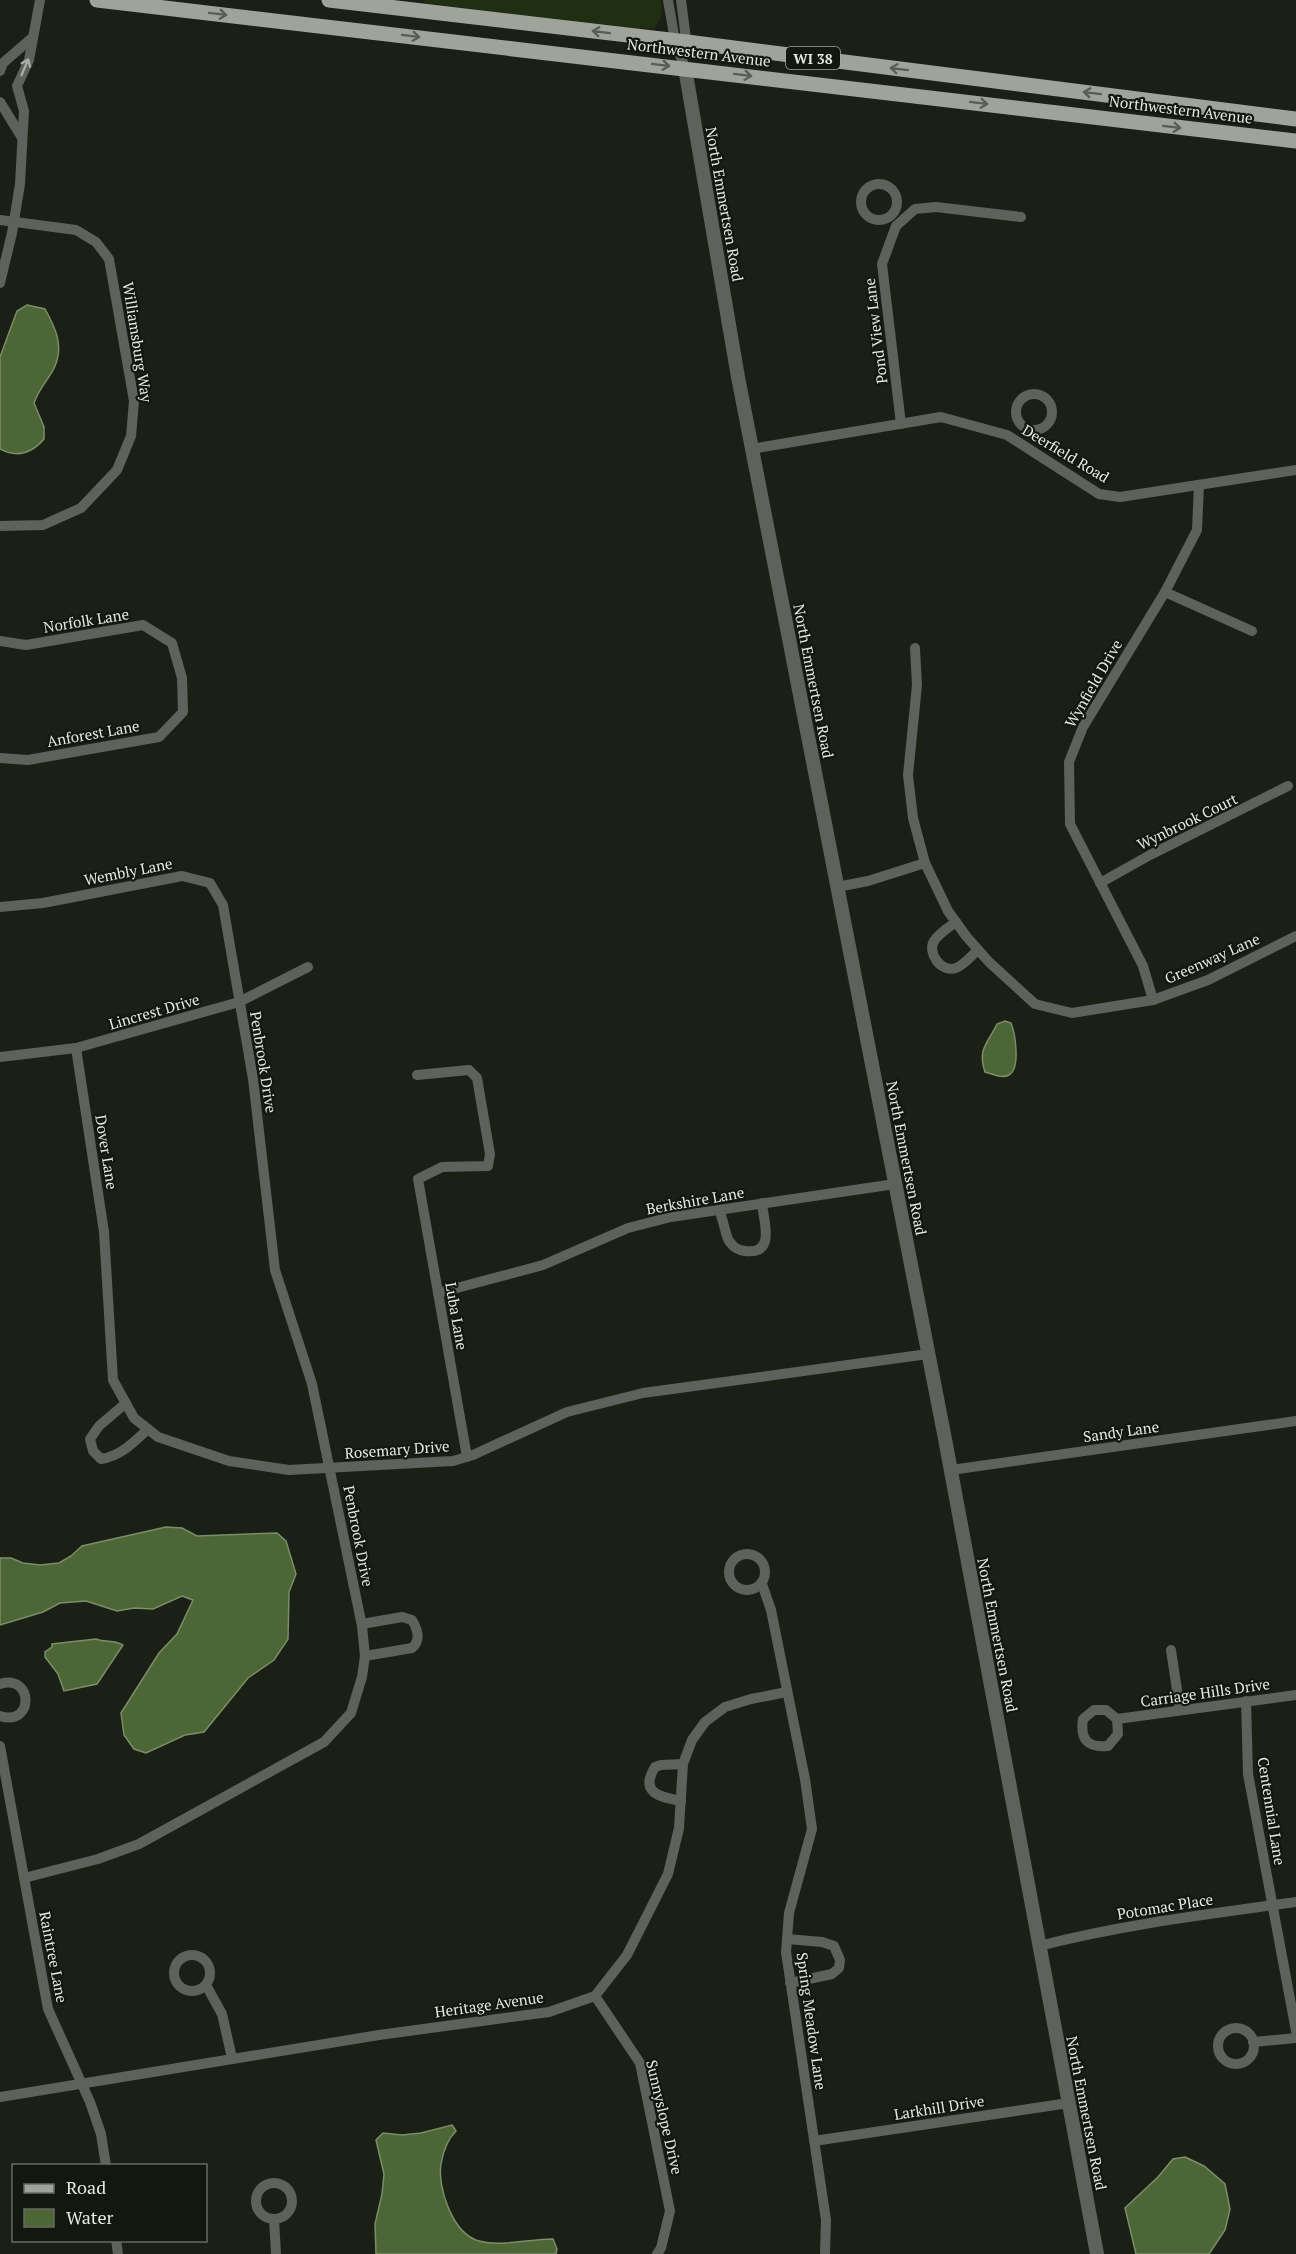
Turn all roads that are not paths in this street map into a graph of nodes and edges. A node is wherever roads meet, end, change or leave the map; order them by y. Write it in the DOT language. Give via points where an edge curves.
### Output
graph roads {
  1 [pos="40,0"];
  2 [pos="97,0"];
  3 [pos="329,0"];
  4 [pos="668,0"];
  5 [pos="681,0"];
  6 [pos="33,37"];
  7 [pos="681,41"];
  8 [pos="685,68"];
  9 [pos="0,71"];
  10 [pos="1033,86"];
  11 [pos="0,102"];
  12 [pos="1029,109"];
  13 [pos="1296,119"];
  14 [pos="21,136"];
  15 [pos="1296,141"];
  16 [pos="1021,217"];
  17 [pos="0,220"];
  18 [pos="14,222"];
  19 [pos="0,283"];
  20 [pos="901,424"];
  21 [pos="1023,426"];
  22 [pos="1016,441"];
  23 [pos="752,448"];
  24 [pos="1296,470"];
  25 [pos="1199,485"];
  26 [pos="0,526"];
  27 [pos="1165,592"];
  28 [pos="1252,631"];
  29 [pos="0,641"];
  30 [pos="915,648"];
  31 [pos="182,678"];
  32 [pos="0,758"];
  33 [pos="1287,786"];
  34 [pos="925,864"];
  35 [pos="1100,883"];
  36 [pos="837,887"];
  37 [pos="0,907"];
  38 [pos="956,922"];
  39 [pos="1293,938"];
  40 [pos="978,950"];
  41 [pos="1296,950"];
  42 [pos="308,967"];
  43 [pos="1154,1000"];
  44 [pos="239,1002"];
  45 [pos="76,1048"];
  46 [pos="0,1057"];
  47 [pos="417,1075"];
  48 [pos="895,1184"];
  49 [pos="762,1203"];
  50 [pos="719,1210"];
  51 [pos="106,1262"];
  52 [pos="438,1293"];
  53 [pos="928,1354"];
  54 [pos="126,1403"];
  55 [pos="1296,1421"];
  56 [pos="148,1428"];
  57 [pos="467,1457"];
  58 [pos="330,1468"];
  59 [pos="951,1470"];
  60 [pos="762,1584"];
  61 [pos="362,1624"];
  62 [pos="1171,1650"];
  63 [pos="365,1656"];
  64 [pos="0,1684"];
  65 [pos="787,1692"];
  66 [pos="1296,1695"];
  67 [pos="1246,1701"];
  68 [pos="1180,1710"];
  69 [pos="0,1718"];
  70 [pos="1117,1719"];
  71 [pos="0,1746"];
  72 [pos="683,1764"];
  73 [pos="681,1801"];
  74 [pos="24,1878"];
  75 [pos="1296,1902"];
  76 [pos="1272,1905"];
  77 [pos="787,1939"];
  78 [pos="1040,1946"];
  79 [pos="790,1983"];
  80 [pos="206,1985"];
  81 [pos="595,1996"];
  82 [pos="1296,2031"];
  83 [pos="1296,2038"];
  84 [pos="1253,2042"];
  85 [pos="232,2058"];
  86 [pos="83,2085"];
  87 [pos="0,2097"];
  88 [pos="1069,2103"];
  89 [pos="814,2142"];
  90 [pos="106,2164"];
  91 [pos="274,2219"];
  92 [pos="276,2254"];
  93 [pos="657,2254"];
  94 [pos="825,2254"];
  95 [pos="1097,2254"];
  1 -- 6 [label="street"];
  2 -- 8 [label="main road, Northwestern Avenue / WI 38, one-way"];
  7 -- 3 [label="main road, Northwestern Avenue / WI 38, one-way"];
  4 -- 7 [label="street"];
  5 -- 7 [label="street"];
  6 -- 9 [label="street" via="3,63"];
  14 -- 6 [label="street, one-way" via="24,111 17,86 29,60"];
  7 -- 8 [label="street"];
  10 -- 7 [label="main road, Northwestern Avenue / WI 38, one-way"];
  8 -- 12 [label="main road, Northwestern Avenue / WI 38, one-way"];
  8 -- 23 [label="street, North Emmertsen Road"];
  10 -- 12 [label="main road"];
  13 -- 10 [label="main road, Northwestern Avenue / WI 38, one-way"];
  11 -- 14 [label="street"];
  12 -- 15 [label="main road, Northwestern Avenue / WI 38, one-way"];
  14 -- 18 [label="street"];
  16 -- 20 [label="street, Pond View Lane" via="936,207 915,209 895,219 882,264"];
  17 -- 18 [label="street, Williamsburg Way"];
  18 -- 19 [label="street"];
  18 -- 26 [label="street, Williamsburg Way" via="76,230 96,242 109,259 134,401 131,436 117,470 81,508 43,525"];
  20 -- 22 [label="street, Deerfield Road" via="941,417"];
  20 -- 23 [label="street, Deerfield Road"];
  21 -- 22 [label="street"];
  22 -- 25 [label="street, Deerfield Road" via="1100,494 1120,497"];
  23 -- 36 [label="street, North Emmertsen Road"];
  24 -- 25 [label="street, Deerfield Road"];
  25 -- 27 [label="street, Wynfield Drive" via="1197,530"];
  27 -- 28 [label="street"];
  27 -- 35 [label="street, Wynfield Drive" via="1083,727 1069,762 1070,824"];
  29 -- 31 [label="street, Norfolk Lane" via="26,645 143,626 172,643"];
  30 -- 34 [label="street" via="917,685 908,775 913,818"];
  31 -- 32 [label="street, Anforest Lane" via="183,712 159,737 28,760"];
  33 -- 35 [label="street, Wynbrook Court"];
  34 -- 36 [label="street"];
  34 -- 38 [label="street"];
  35 -- 43 [label="street, Wynfield Drive" via="1143,966"];
  36 -- 48 [label="street, North Emmertsen Road"];
  37 -- 44 [label="street, Wembly Lane" via="43,903 182,876 210,883 223,905"];
  38 -- 40 [label="street"];
  38 -- 40 [label="street" via="935,938 933,955 939,963 946,969 956,968"];
  39 -- 41 [label="street"];
  39 -- 43 [label="street, Greenway Lane" via="1208,980"];
  40 -- 43 [label="street, Greenway Lane" via="1035,1004 1067,1013"];
  42 -- 44 [label="street, Lincrest Drive"];
  44 -- 45 [label="street, Lincrest Drive"];
  44 -- 58 [label="street, Penbrook Drive" via="253,1079 275,1270 312,1384"];
  45 -- 46 [label="street, Lincrest Drive"];
  45 -- 51 [label="street, Dover Lane" via="105,1232"];
  47 -- 52 [label="street, Luba Lane" via="469,1070 477,1078 490,1154 488,1166 442,1167 418,1179"];
  48 -- 49 [label="street, Berkshire Lane"];
  48 -- 53 [label="street, North Emmertsen Road"];
  49 -- 50 [label="street, Berkshire Lane"];
  49 -- 50 [label="street" via="766,1240 761,1247 749,1251 736,1249 728,1240"];
  50 -- 52 [label="street, Berkshire Lane" via="628,1228 543,1265"];
  51 -- 54 [label="street, Rosemary Drive" via="113,1380"];
  52 -- 57 [label="street, Luba Lane"];
  53 -- 57 [label="street, Rosemary Drive" via="643,1393 567,1412"];
  53 -- 59 [label="street, North Emmertsen Road"];
  54 -- 56 [label="street, Rosemary Drive" via="134,1418"];
  54 -- 56 [label="street" via="90,1439 93,1451 101,1459 113,1457"];
  55 -- 59 [label="street, Sandy Lane"];
  56 -- 58 [label="street, Rosemary Drive" via="158,1437 229,1461 289,1470"];
  57 -- 58 [label="street, Rosemary Drive" via="401,1466"];
  58 -- 61 [label="street, Penbrook Drive"];
  59 -- 78 [label="street, North Emmertsen Road"];
  60 -- 65 [label="street, Spring Meadow Lane"];
  61 -- 63 [label="street, Penbrook Drive"];
  61 -- 63 [label="street" via="402,1617 412,1620 418,1633 412,1648"];
  62 -- 68 [label="street"];
  63 -- 74 [label="street, Penbrook Drive" via="351,1713 324,1743 138,1844"];
  64 -- 69 [label="street" via="10,1682 21,1688 26,1705 19,1715"];
  65 -- 72 [label="street" via="725,1707 705,1722 692,1740"];
  65 -- 77 [label="street, Spring Meadow Lane" via="812,1829 789,1913"];
  66 -- 67 [label="street, Carriage Hills Drive"];
  67 -- 68 [label="street, Carriage Hills Drive"];
  67 -- 76 [label="street, Centennial Lane" via="1248,1773"];
  68 -- 70 [label="street, Carriage Hills Drive"];
  71 -- 74 [label="street, Raintree Lane"];
  72 -- 73 [label="street"];
  72 -- 73 [label="street" via="655,1767 650,1782 651,1789 660,1797"];
  73 -- 81 [label="street" via="668,1874 627,1955"];
  74 -- 86 [label="street, Raintree Lane" via="48,2009"];
  75 -- 76 [label="street, Potomac Place"];
  76 -- 78 [label="street, Potomac Place" via="1150,1922"];
  76 -- 82 [label="street, Centennial Lane"];
  77 -- 79 [label="street, Spring Meadow Lane"];
  77 -- 79 [label="street" via="834,1946 840,1960 832,1974"];
  78 -- 88 [label="street, North Emmertsen Road"];
  79 -- 89 [label="street, Spring Meadow Lane"];
  80 -- 85 [label="street" via="222,2014"];
  81 -- 85 [label="street, Heritage Avenue" via="549,2012"];
  81 -- 93 [label="street, Sunnyslope Drive" via="640,2063 669,2211"];
  83 -- 84 [label="street"];
  85 -- 86 [label="street, Heritage Avenue"];
  86 -- 87 [label="street, Heritage Avenue"];
  86 -- 90 [label="street, Raintree Lane" via="101,2134"];
  88 -- 89 [label="street, Larkhill Drive"];
  88 -- 95 [label="street, North Emmertsen Road"];
  89 -- 94 [label="street, Spring Meadow Lane" via="826,2220"];
  91 -- 92 [label="street"];
}
